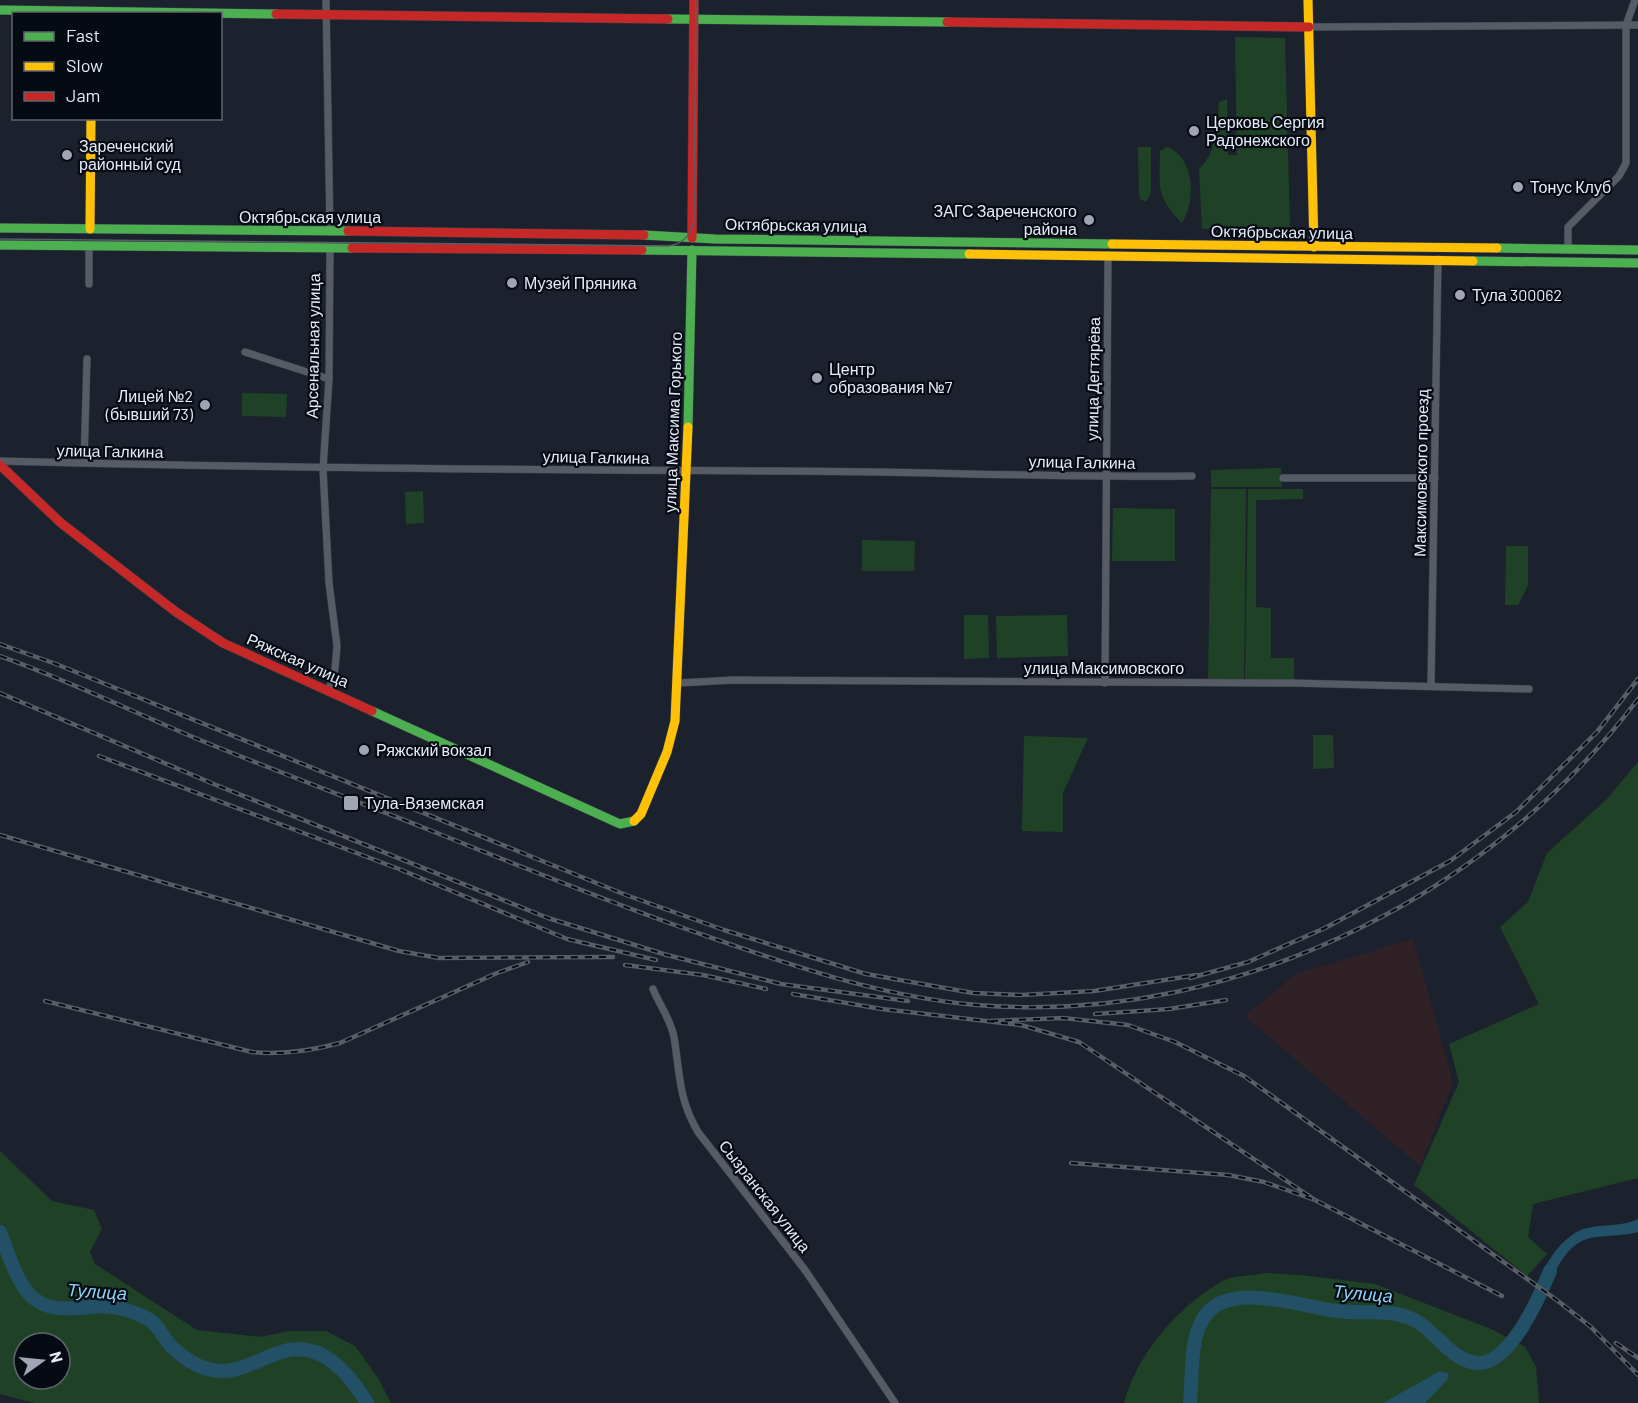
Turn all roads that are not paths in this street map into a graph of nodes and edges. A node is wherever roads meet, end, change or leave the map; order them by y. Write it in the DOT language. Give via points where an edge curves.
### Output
graph roads {
  1 [pos="92,0"];
  2 [pos="326,0"];
  3 [pos="694,0"];
  4 [pos="1308,0"];
  5 [pos="1635,0"];
  6 [pos="0,10"];
  7 [pos="92,12"];
  8 [pos="222,14"];
  9 [pos="327,15"];
  10 [pos="693,20"];
  11 [pos="1626,25"];
  12 [pos="1638,25"];
  13 [pos="1309,27"];
  14 [pos="91,120"];
  15 [pos="0,228"];
  16 [pos="90,229"];
  17 [pos="330,232"];
  18 [pos="692,238"];
  19 [pos="0,245"];
  20 [pos="89,246"];
  21 [pos="1294,247"];
  22 [pos="330,248"];
  23 [pos="1314,248"];
  24 [pos="692,250"];
  25 [pos="1568,250"];
  26 [pos="1638,250"];
  27 [pos="1108,256"];
  28 [pos="1294,258"];
  29 [pos="1314,258"];
  30 [pos="1438,259"];
  31 [pos="1638,263"];
  32 [pos="89,284"];
  33 [pos="245,352"];
  34 [pos="87,359"];
  35 [pos="329,379"];
  36 [pos="0,463"];
  37 [pos="84,464"];
  38 [pos="323,469"];
  39 [pos="687,472"];
  40 [pos="1192,476"];
  41 [pos="1105,477"];
  42 [pos="1283,478"];
  43 [pos="1435,478"];
  44 [pos="1104,682"];
  45 [pos="679,683"];
  46 [pos="1431,686"];
  47 [pos="1529,689"];
  48 [pos="329,690"];
  49 [pos="620,824"];
  50 [pos="653,989"];
  51 [pos="895,1403"];
  1 -- 7 [label="main road"];
  2 -- 9 [label="street, Арсенальная улица"];
  3 -- 10 [label="main road, улица Максима Горького"];
  4 -- 13 [label="main road"];
  5 -- 11 [label="street"];
  6 -- 7 [label="main road"];
  8 -- 9 [label="main road"];
  9 -- 10 [label="main road"];
  9 -- 17 [label="street, Арсенальная улица"];
  10 -- 13 [label="main road"];
  10 -- 18 [label="main road, улица Максима Горького"];
  11 -- 12 [label="street"];
  11 -- 13 [label="street"];
  11 -- 25 [label="street" via="1626,163 1619,176 1568,227"];
  13 -- 23 [label="main road"];
  14 -- 16 [label="main road"];
  15 -- 16 [label="main road, Октябрьская улица"];
  16 -- 17 [label="main road, Октябрьская улица"];
  16 -- 20 [label="main road"];
  17 -- 18 [label="main road, Октябрьская улица" via="636,234"];
  17 -- 22 [label="main road, Арсенальная улица"];
  18 -- 21 [label="main road, Октябрьская улица"];
  18 -- 24 [label="main road, улица Максима Горького"];
  19 -- 20 [label="main road, Октябрьская улица"];
  20 -- 22 [label="main road, Октябрьская улица"];
  20 -- 32 [label="street"];
  21 -- 23 [label="main road, Октябрьская улица"];
  21 -- 28 [label="main road"];
  22 -- 24 [label="main road, Октябрьская улица"];
  22 -- 35 [label="street, Арсенальная улица"];
  23 -- 25 [label="main road, Октябрьская улица"];
  23 -- 29 [label="main road"];
  24 -- 27 [label="main road, Октябрьская улица"];
  24 -- 39 [label="main road, улица Максима Горького"];
  25 -- 26 [label="main road, Октябрьская улица"];
  27 -- 28 [label="main road, Октябрьская улица"];
  27 -- 41 [label="street, улица Дегтярёва"];
  28 -- 29 [label="main road, Октябрьская улица"];
  29 -- 30 [label="main road, Октябрьская улица"];
  30 -- 31 [label="main road, Октябрьская улица"];
  30 -- 43 [label="street, Максимовского проезд"];
  33 -- 35 [label="street"];
  34 -- 37 [label="street"];
  35 -- 38 [label="street, Арсенальная улица"];
  36 -- 37 [label="street, улица Галкина"];
  36 -- 48 [label="main road, Ряжская улица" via="61,523 206,633 261,662"];
  37 -- 38 [label="street, улица Галкина"];
  38 -- 39 [label="street, улица Галкина"];
  38 -- 48 [label="street, Арсенальная улица" via="328,572 337,646"];
  39 -- 41 [label="street, улица Галкина"];
  39 -- 45 [label="main road, улица Максима Горького"];
  40 -- 41 [label="street, улица Галкина"];
  41 -- 44 [label="street, улица Дегтярёва"];
  42 -- 43 [label="street"];
  43 -- 46 [label="street, Максимовского проезд"];
  44 -- 45 [label="street, улица Максимовского"];
  44 -- 46 [label="street, улица Максимовского"];
  45 -- 49 [label="main road, улица Максима Горького" via="673,732 641,814 633,822"];
  46 -- 47 [label="street, улица Максимовского"];
  48 -- 49 [label="main road, Ряжская улица"];
  50 -- 51 [label="street, Сызранская улица" via="672,1029 680,1092 698,1132 805,1270"];
}
